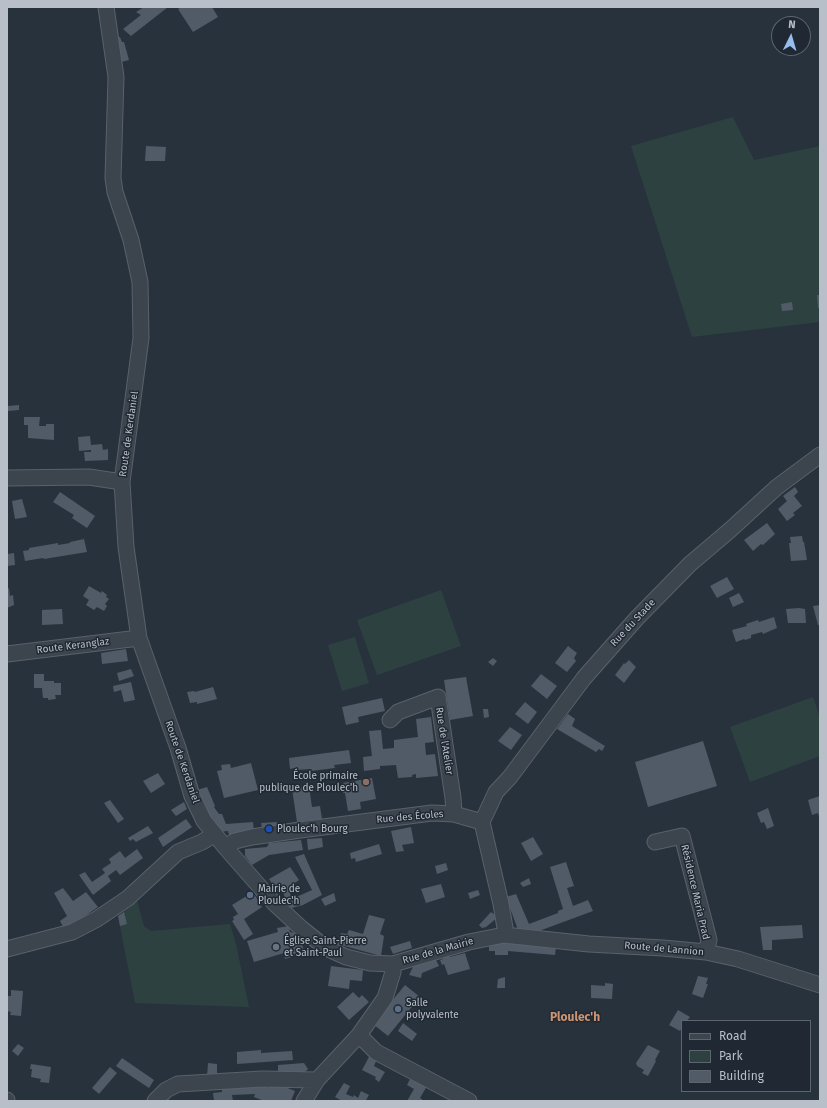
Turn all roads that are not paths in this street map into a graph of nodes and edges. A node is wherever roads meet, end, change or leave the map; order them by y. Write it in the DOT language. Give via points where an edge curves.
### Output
graph roads {
  1 [pos="106,7"];
  2 [pos="820,455"];
  3 [pos="7,478"];
  4 [pos="122,482"];
  5 [pos="139,638"];
  6 [pos="7,654"];
  7 [pos="390,720"];
  8 [pos="454,814"];
  9 [pos="482,822"];
  10 [pos="215,834"];
  11 [pos="655,842"];
  12 [pos="225,847"];
  13 [pos="504,935"];
  14 [pos="7,949"];
  15 [pos="706,952"];
  16 [pos="393,964"];
  17 [pos="820,985"];
  18 [pos="359,1035"];
  19 [pos="317,1080"];
  20 [pos="154,1101"];
  21 [pos="304,1101"];
  22 [pos="469,1101"];
  1 -- 4 [label="street, Route de Kerdaniel" via="116,77 113,178 115,192 132,240 140,282 141,338"];
  2 -- 9 [label="street, Rue du Stade" via="777,487 690,564 637,618 584,678 496,792"];
  3 -- 4 [label="street" via="89,477"];
  4 -- 5 [label="street, Route de Kerdaniel" via="126,547"];
  5 -- 6 [label="street, Route Keranglaz"];
  5 -- 10 [label="street, Route de Kerdaniel" via="192,796 204,820"];
  7 -- 8 [label="street, Rue de l'Atelier" via="398,712 438,697"];
  8 -- 9 [label="street, Rue des Écoles"];
  8 -- 12 [label="street, Rue des Écoles" via="432,813 300,830 235,841"];
  9 -- 13 [label="street" via="501,904"];
  10 -- 12 [label="street, Route de Kerdaniel"];
  10 -- 14 [label="street" via="178,852 128,898 97,919 72,932"];
  11 -- 15 [label="street, Résidence Maria Prad" via="682,836 709,940"];
  12 -- 16 [label="street, Rue de la Mairie" via="274,903 326,948 352,959"];
  13 -- 15 [label="street, Route de Lannion"];
  13 -- 16 [label="street, Rue de la Mairie" via="469,942"];
  15 -- 17 [label="street, Route de Lannion" via="738,959"];
  16 -- 18 [label="street" via="385,998"];
  18 -- 19 [label="street"];
  18 -- 22 [label="street" via="376,1052"];
  19 -- 20 [label="street" via="262,1079 178,1084 166,1090"];
  19 -- 21 [label="street"];
}
